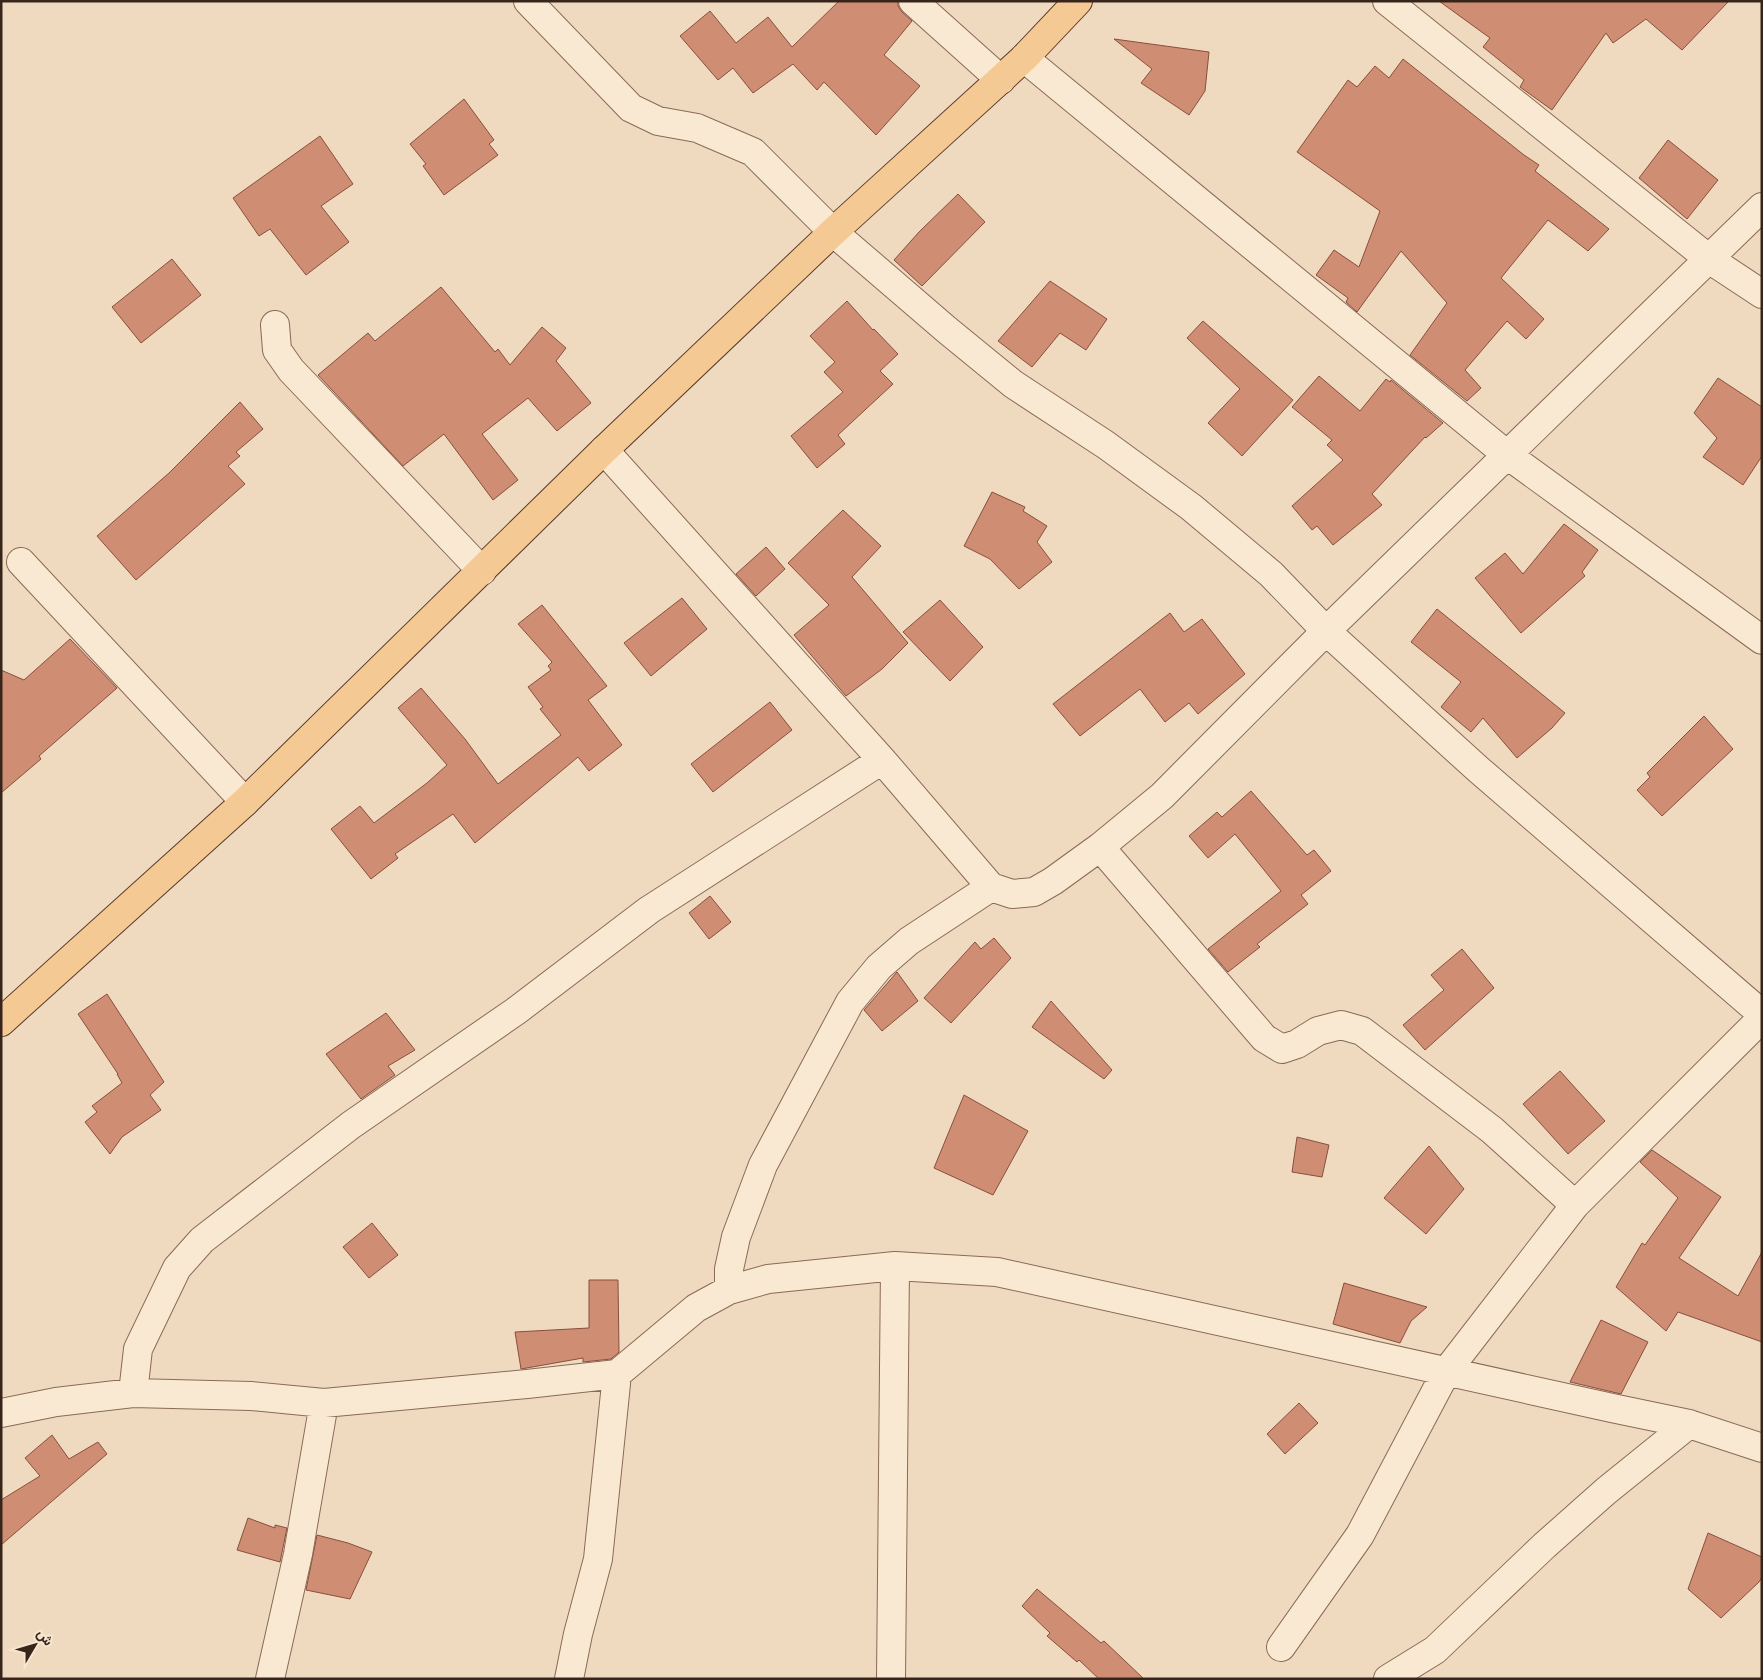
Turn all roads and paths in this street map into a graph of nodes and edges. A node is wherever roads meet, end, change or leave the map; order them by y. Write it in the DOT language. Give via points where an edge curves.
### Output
graph roads {
  1 [pos="528,1"];
  2 [pos="913,1"];
  3 [pos="1078,1"];
  4 [pos="1388,1"];
  5 [pos="1024,58"];
  6 [pos="1001,80"];
  7 [pos="1762,207"];
  8 [pos="833,232"];
  9 [pos="1709,259"];
  10 [pos="1762,294"];
  11 [pos="275,325"];
  12 [pos="604,450"];
  13 [pos="1506,454"];
  14 [pos="21,562"];
  15 [pos="482,572"];
  16 [pos="1326,631"];
  17 [pos="1762,640"];
  18 [pos="882,760"];
  19 [pos="246,802"];
  20 [pos="1100,847"];
  21 [pos="991,888"];
  22 [pos="1762,1016"];
  23 [pos="1,1022"];
  24 [pos="1574,1205"];
  25 [pos="895,1266"];
  26 [pos="729,1290"];
  27 [pos="1446,1372"];
  28 [pos="617,1374"];
  29 [pos="133,1393"];
  30 [pos="324,1403"];
  31 [pos="1,1413"];
  32 [pos="1689,1424"];
  33 [pos="1762,1448"];
  34 [pos="1281,1647"];
  35 [pos="270,1679"];
  36 [pos="569,1679"];
  37 [pos="890,1679"];
  38 [pos="1388,1679"];
  1 -- 8 [label="street" via="631,108 658,121 697,128 753,152"];
  2 -- 6 [label="street"];
  3 -- 5 [label="main road"];
  4 -- 9 [label="street"];
  5 -- 6 [label="main road"];
  5 -- 13 [label="street"];
  6 -- 8 [label="main road"];
  7 -- 9 [label="street"];
  8 -- 12 [label="main road"];
  8 -- 16 [label="street" via="1013,384 1106,445 1191,507 1271,574"];
  9 -- 10 [label="street"];
  9 -- 13 [label="street"];
  11 -- 15 [label="street" via="277,350 291,370"];
  12 -- 15 [label="main road"];
  12 -- 18 [label="street"];
  13 -- 16 [label="street"];
  13 -- 17 [label="street"];
  14 -- 19 [label="street"];
  15 -- 19 [label="main road"];
  16 -- 20 [label="street" via="1162,796"];
  16 -- 22 [label="street" via="1479,770"];
  18 -- 21 [label="street"];
  18 -- 29 [label="street" via="649,910 516,1011 351,1125 202,1240 176,1268 138,1349"];
  19 -- 23 [label="main road"];
  20 -- 21 [label="street" via="1034,892 1012,894"];
  20 -- 24 [label="street" via="1264,1038 1282,1049 1298,1044 1318,1031 1341,1025 1362,1031 1492,1130"];
  21 -- 26 [label="street" via="909,941 879,967 850,1002 763,1165 736,1237 729,1269"];
  22 -- 24 [label="street"];
  24 -- 27 [label="street"];
  25 -- 26 [label="street" via="768,1279"];
  25 -- 27 [label="street" via="996,1272"];
  25 -- 37 [label="street"];
  26 -- 28 [label="street" via="696,1308"];
  27 -- 32 [label="street"];
  27 -- 34 [label="street" via="1360,1535"];
  28 -- 30 [label="street"];
  28 -- 36 [label="street" via="598,1559"];
  29 -- 30 [label="street" via="251,1396"];
  29 -- 31 [label="street" via="56,1402"];
  30 -- 35 [label="street" via="298,1554"];
  32 -- 33 [label="street"];
  32 -- 38 [label="street" via="1544,1546 1435,1650"];
}
